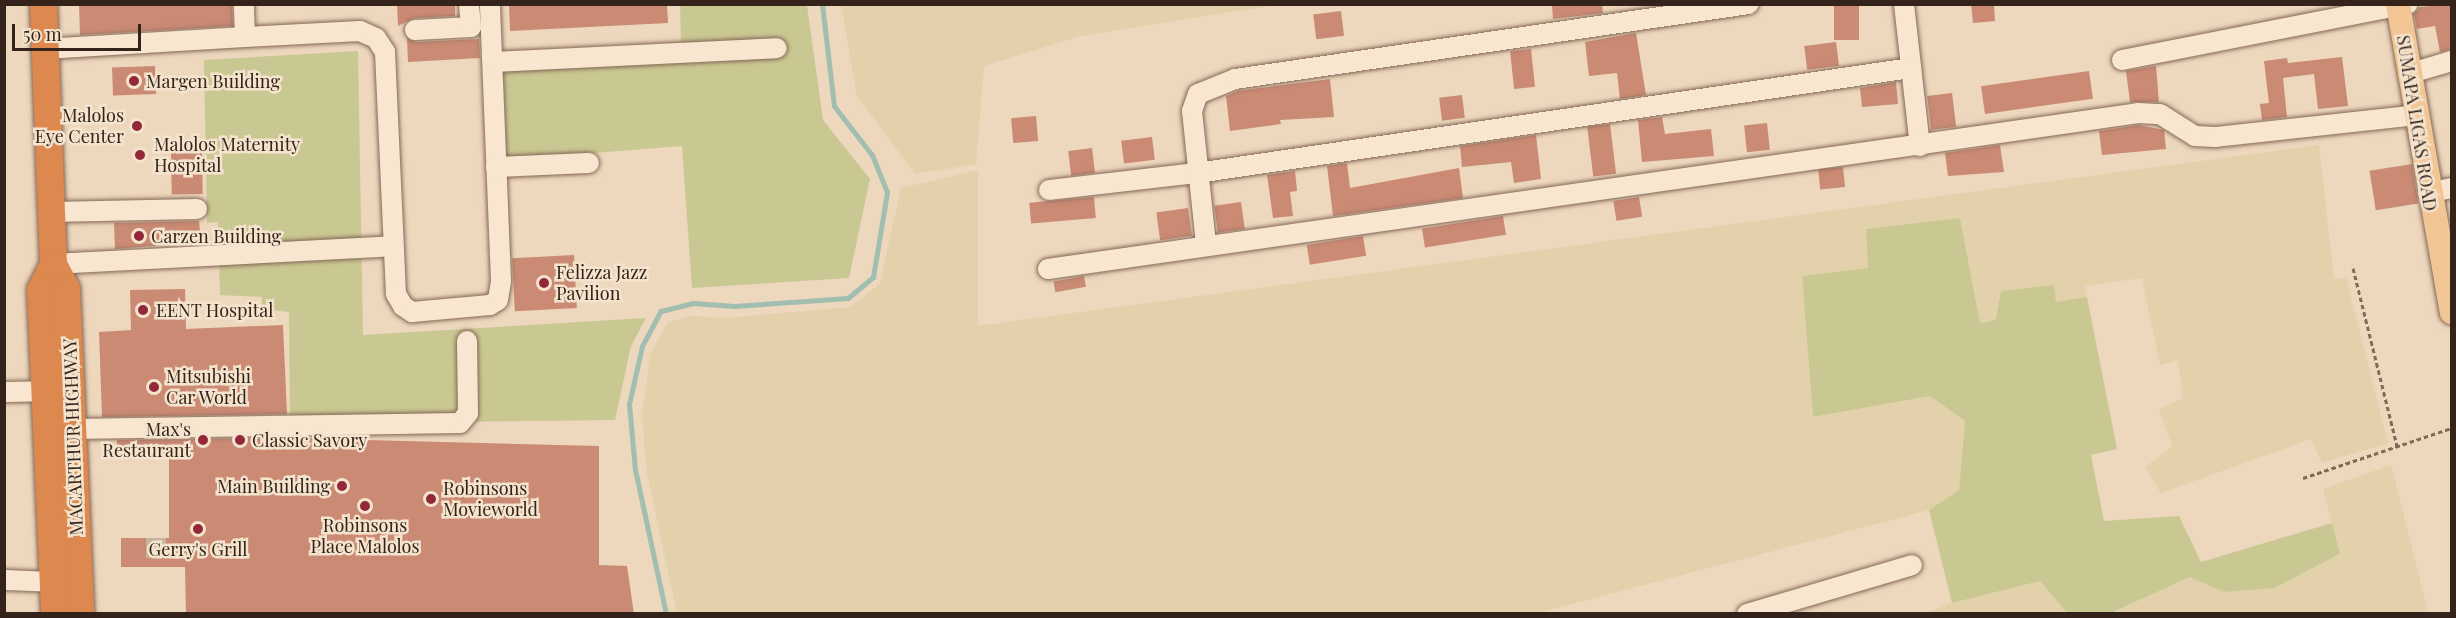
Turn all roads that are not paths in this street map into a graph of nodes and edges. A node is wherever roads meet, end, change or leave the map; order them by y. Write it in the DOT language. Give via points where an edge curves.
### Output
graph roads {
  1 [pos="44,4"];
  2 [pos="244,4"];
  3 [pos="469,4"];
  4 [pos="490,4"];
  5 [pos="1749,4"];
  6 [pos="1904,4"];
  7 [pos="2401,6"];
  8 [pos="415,30"];
  9 [pos="245,37"];
  10 [pos="777,48"];
  11 [pos="44,50"];
  12 [pos="2122,60"];
  13 [pos="2451,61"];
  14 [pos="493,62"];
  15 [pos="1911,68"];
  16 [pos="2408,74"];
  17 [pos="2416,115"];
  18 [pos="1920,146"];
  19 [pos="589,162"];
  20 [pos="496,167"];
  21 [pos="1197,173"];
  22 [pos="1048,190"];
  23 [pos="2440,190"];
  24 [pos="197,209"];
  25 [pos="51,212"];
  26 [pos="1206,244"];
  27 [pos="393,246"];
  28 [pos="52,264"];
  29 [pos="1048,269"];
  30 [pos="2451,312"];
  31 [pos="467,341"];
  32 [pos="71,391"];
  33 [pos="4,392"];
  34 [pos="44,392"];
  35 [pos="73,429"];
  36 [pos="1912,565"];
  37 [pos="4,580"];
  38 [pos="53,582"];
  39 [pos="54,614"];
  40 [pos="80,614"];
  41 [pos="1748,614"];
  1 -- 11 [label="highway, MACARTHUR HIGHWAY"];
  2 -- 9 [label="street"];
  3 -- 8 [label="street" via="471,27"];
  4 -- 14 [label="street"];
  5 -- 21 [label="street" via="1235,79 1198,94 1192,111"];
  6 -- 15 [label="street"];
  7 -- 12 [label="street"];
  7 -- 16 [label="main road, SUMAPA LIGAS ROAD"];
  9 -- 11 [label="street"];
  9 -- 27 [label="street" via="360,31 376,38 385,52"];
  10 -- 14 [label="street"];
  11 -- 25 [label="highway, MACARTHUR HIGHWAY"];
  13 -- 16 [label="street"];
  14 -- 20 [label="street"];
  15 -- 18 [label="street"];
  15 -- 21 [label="street"];
  16 -- 17 [label="main road, SUMAPA LIGAS ROAD"];
  17 -- 18 [label="street" via="2215,137 2195,136 2160,114 2138,113"];
  17 -- 23 [label="main road, SUMAPA LIGAS ROAD"];
  18 -- 26 [label="street"];
  19 -- 20 [label="street"];
  20 -- 27 [label="street" via="501,281 498,300 490,305 412,312 396,294"];
  21 -- 22 [label="street"];
  21 -- 26 [label="street"];
  23 -- 30 [label="main road, SUMAPA LIGAS ROAD"];
  24 -- 25 [label="street"];
  25 -- 28 [label="highway, MACARTHUR HIGHWAY"];
  26 -- 29 [label="street"];
  27 -- 28 [label="street"];
  28 -- 32 [label="highway, MACARTHUR HIGHWAY" via="66,288"];
  28 -- 34 [label="highway, MACARTHUR HIGHWAY" via="40,289"];
  31 -- 35 [label="street" via="468,413 460,423"];
  32 -- 34 [label="street"];
  32 -- 35 [label="highway, MACARTHUR HIGHWAY"];
  33 -- 34 [label="street"];
  34 -- 38 [label="highway, MACARTHUR HIGHWAY"];
  35 -- 40 [label="highway, MACARTHUR HIGHWAY"];
  36 -- 41 [label="street"];
  37 -- 38 [label="street"];
  38 -- 39 [label="highway, MACARTHUR HIGHWAY"];
}
